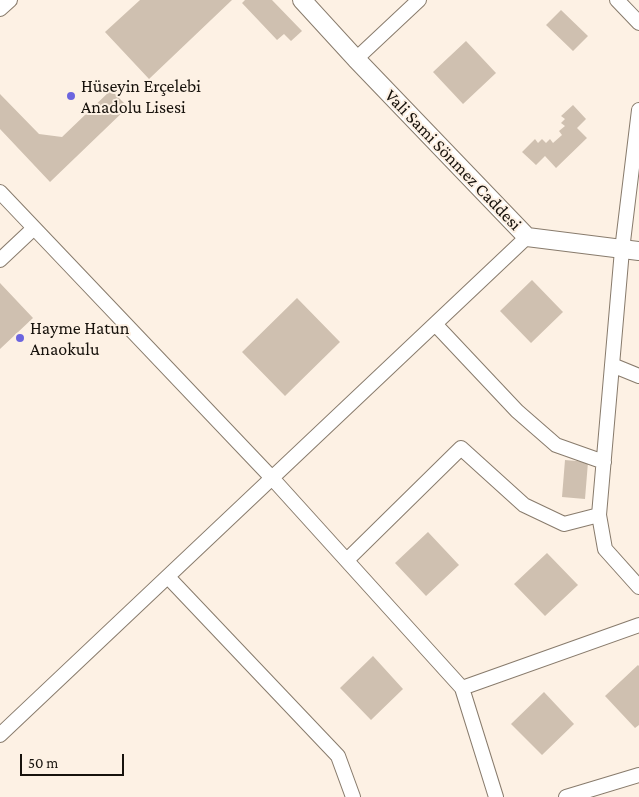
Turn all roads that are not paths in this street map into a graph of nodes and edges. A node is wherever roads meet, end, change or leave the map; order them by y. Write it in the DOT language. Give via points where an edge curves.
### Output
graph roads {
  1 [pos="10,0"];
  2 [pos="302,0"];
  3 [pos="419,0"];
  4 [pos="617,0"];
  5 [pos="0,9"];
  6 [pos="639,23"];
  7 [pos="356,59"];
  8 [pos="639,110"];
  9 [pos="0,192"];
  10 [pos="34,228"];
  11 [pos="527,237"];
  12 [pos="630,250"];
  13 [pos="0,260"];
  14 [pos="435,324"];
  15 [pos="612,365"];
  16 [pos="639,376"];
  17 [pos="604,462"];
  18 [pos="272,478"];
  19 [pos="599,515"];
  20 [pos="347,560"];
  21 [pos="168,577"];
  22 [pos="639,587"];
  23 [pos="639,625"];
  24 [pos="462,688"];
  25 [pos="0,735"];
  26 [pos="639,776"];
  27 [pos="353,797"];
  28 [pos="496,797"];
  29 [pos="566,797"];
  1 -- 5 [label="street"];
  2 -- 7 [label="main road, Vali Sami Sönmez Caddesi"];
  3 -- 7 [label="street"];
  4 -- 6 [label="street"];
  7 -- 11 [label="main road, Vali Sami Sönmez Caddesi"];
  8 -- 12 [label="street"];
  9 -- 10 [label="street"];
  10 -- 13 [label="street"];
  10 -- 18 [label="street"];
  11 -- 12 [label="main road, Vali Sami Sönmez Caddesi"];
  11 -- 14 [label="street"];
  12 -- 15 [label="street"];
  14 -- 17 [label="street" via="517,411 556,445"];
  14 -- 18 [label="street"];
  15 -- 16 [label="street"];
  15 -- 17 [label="street"];
  17 -- 19 [label="street"];
  18 -- 20 [label="street"];
  18 -- 21 [label="street"];
  19 -- 20 [label="street" via="564,524 524,505 461,448"];
  19 -- 22 [label="street" via="605,550"];
  20 -- 24 [label="street"];
  21 -- 25 [label="street"];
  21 -- 27 [label="street" via="338,756"];
  23 -- 24 [label="street"];
  24 -- 28 [label="street"];
  26 -- 29 [label="street"];
}
